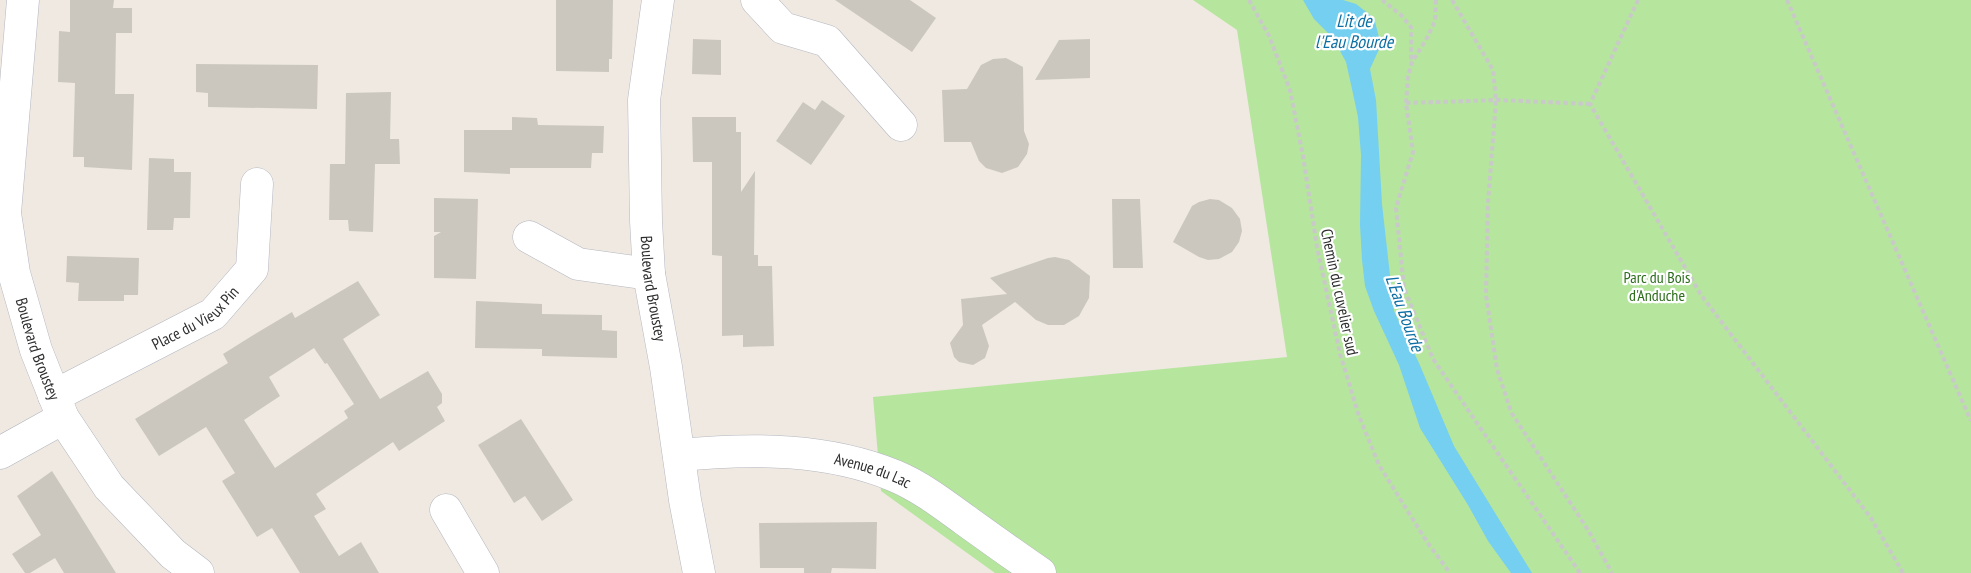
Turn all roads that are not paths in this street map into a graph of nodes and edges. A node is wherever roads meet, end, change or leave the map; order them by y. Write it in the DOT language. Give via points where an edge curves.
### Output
graph roads {
  1 [pos="23,0"];
  2 [pos="658,0"];
  3 [pos="756,0"];
  4 [pos="901,125"];
  5 [pos="257,184"];
  6 [pos="529,237"];
  7 [pos="649,274"];
  8 [pos="58,407"];
  9 [pos="0,453"];
  10 [pos="679,455"];
  11 [pos="446,510"];
  12 [pos="198,573"];
  13 [pos="483,573"];
  14 [pos="699,573"];
  15 [pos="1040,573"];
  1 -- 8 [label="street, Boulevard Broustey" via="5,213 14,273 36,350"];
  2 -- 7 [label="street, Boulevard Broustey" via="644,100"];
  3 -- 4 [label="street" via="783,28 827,40"];
  5 -- 8 [label="street, Place du Vieux Pin" via="252,269 213,314"];
  6 -- 7 [label="street" via="578,264"];
  7 -- 10 [label="street, Boulevard Broustey"];
  8 -- 9 [label="street, Place du Vieux Pin"];
  8 -- 12 [label="street, Boulevard Broustey" via="109,487 173,554"];
  10 -- 14 [label="street, Boulevard Broustey"];
  10 -- 15 [label="street, Avenue du Lac" via="771,451 829,457 869,467 897,477 934,498"];
  11 -- 13 [label="street"];
}
